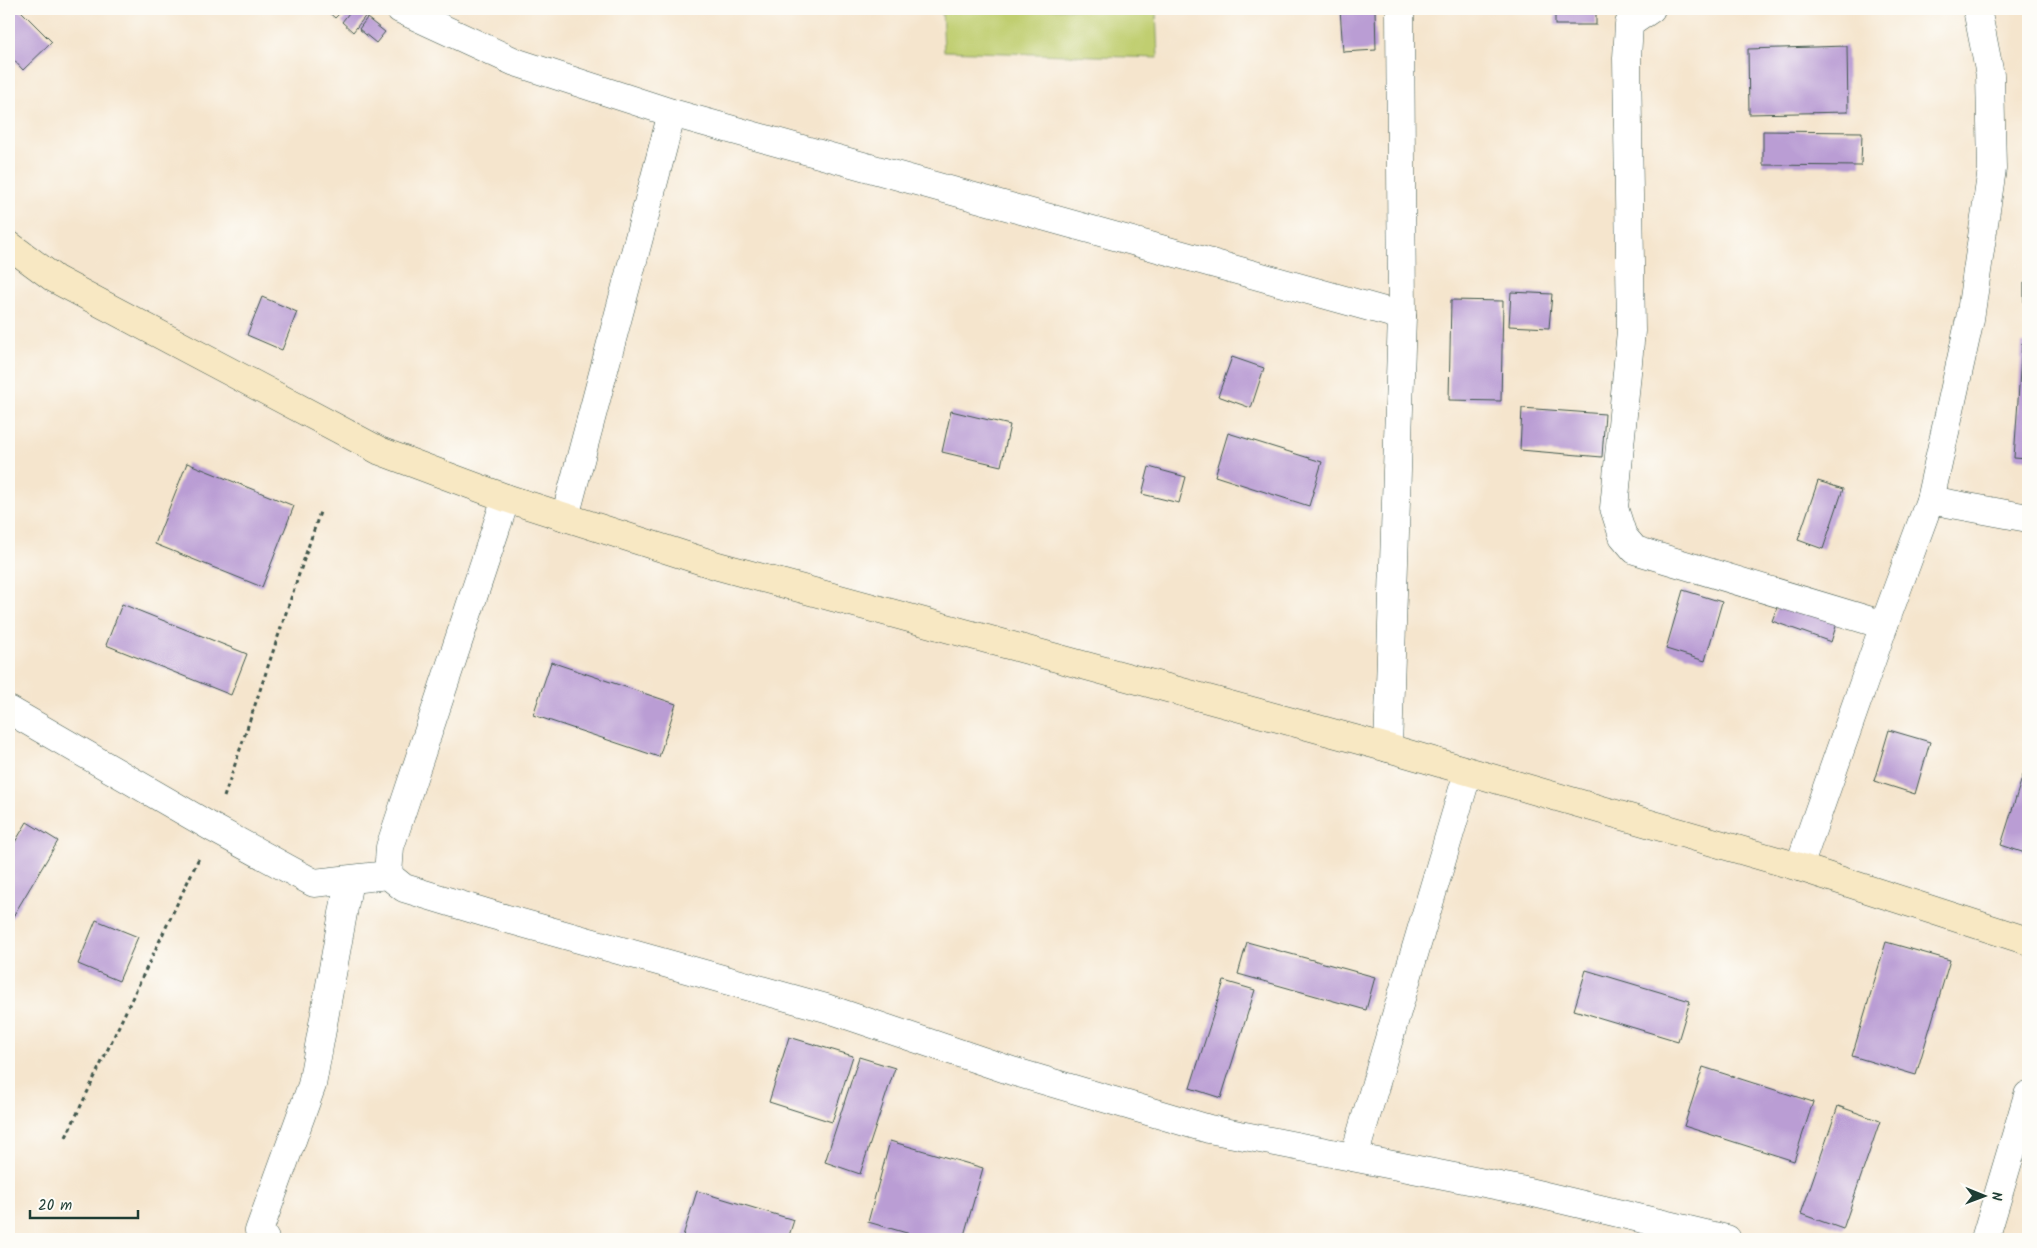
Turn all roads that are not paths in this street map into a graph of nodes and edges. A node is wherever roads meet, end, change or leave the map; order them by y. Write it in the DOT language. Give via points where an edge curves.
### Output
graph roads {
  1 [pos="400,9"];
  2 [pos="1400,9"];
  3 [pos="1651,9"];
  4 [pos="1977,9"];
  5 [pos="672,113"];
  6 [pos="9,245"];
  7 [pos="1402,316"];
  8 [pos="506,498"];
  9 [pos="1930,500"];
  10 [pos="565,517"];
  11 [pos="2028,518"];
  12 [pos="1884,625"];
  13 [pos="9,710"];
  14 [pos="1388,748"];
  15 [pos="1468,772"];
  16 [pos="1800,867"];
  17 [pos="388,876"];
  18 [pos="349,880"];
  19 [pos="2028,941"];
  20 [pos="2028,1095"];
  21 [pos="1354,1157"];
  22 [pos="265,1239"];
  23 [pos="1727,1239"];
  24 [pos="1984,1239"];
  1 -- 5 [label="street" via="515,62"];
  2 -- 7 [label="street"];
  3 -- 12 [label="street" via="1629,24 1626,58 1631,331 1614,508 1623,536 1635,550"];
  4 -- 9 [label="street" via="1990,75 1992,169 1970,320"];
  5 -- 7 [label="street"];
  5 -- 10 [label="street"];
  6 -- 8 [label="street" via="55,280 380,451"];
  7 -- 14 [label="street"];
  8 -- 10 [label="street"];
  8 -- 17 [label="street" via="390,847"];
  9 -- 11 [label="street"];
  9 -- 12 [label="street"];
  10 -- 14 [label="street" via="718,566"];
  12 -- 16 [label="street"];
  13 -- 18 [label="street" via="314,883"];
  14 -- 15 [label="street"];
  15 -- 16 [label="street"];
  15 -- 21 [label="street"];
  16 -- 19 [label="street"];
  17 -- 18 [label="street"];
  17 -- 21 [label="street" via="404,888 826,1008 1012,1071 1209,1129"];
  18 -- 22 [label="street" via="312,1085 259,1230"];
  20 -- 24 [label="street"];
  21 -- 23 [label="street" via="1525,1191"];
}
